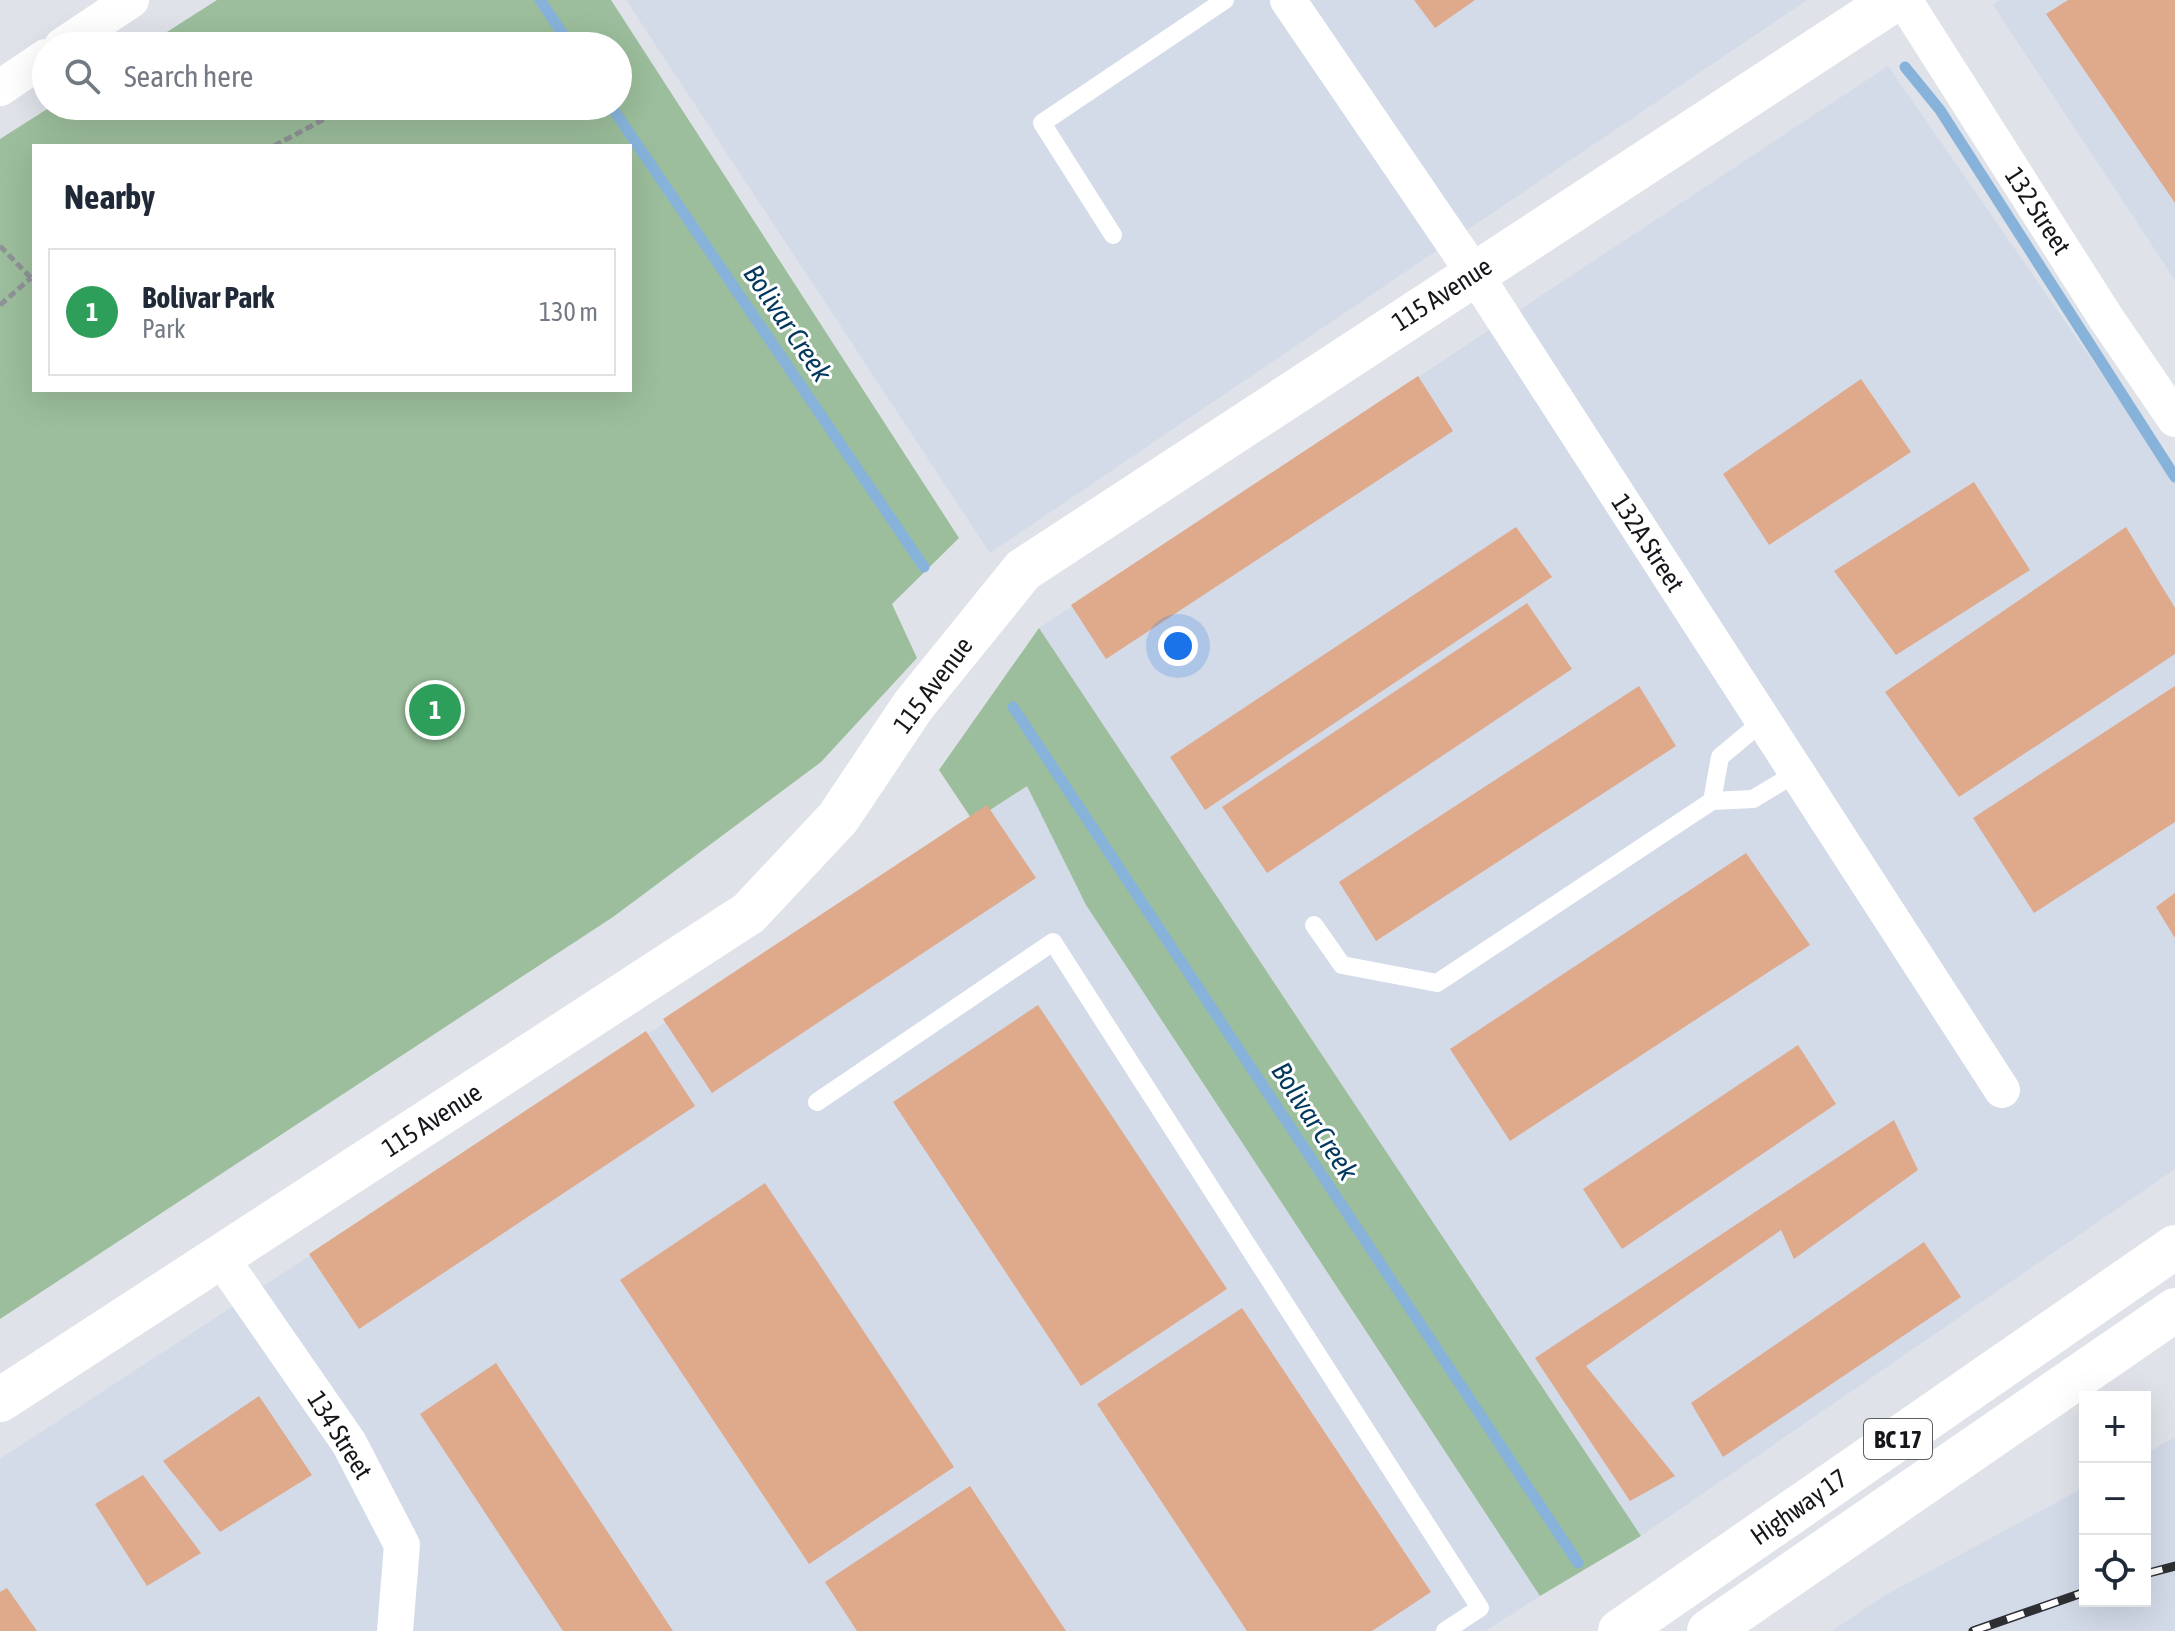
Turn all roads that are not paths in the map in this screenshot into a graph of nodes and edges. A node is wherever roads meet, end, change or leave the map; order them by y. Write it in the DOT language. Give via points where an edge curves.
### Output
graph roads {
  1 [pos="131,0"];
  2 [pos="1225,0"];
  3 [pos="1288,0"];
  4 [pos="1894,0"];
  5 [pos="1904,0"];
  6 [pos="83,32"];
  7 [pos="32,66"];
  8 [pos="0,88"];
  9 [pos="1113,235"];
  10 [pos="1474,273"];
  11 [pos="2175,419"];
  12 [pos="1763,721"];
  13 [pos="1796,773"];
  14 [pos="1712,801"];
  15 [pos="1314,925"];
  16 [pos="2002,1090"];
  17 [pos="817,1102"];
  18 [pos="2175,1247"];
  19 [pos="221,1258"];
  20 [pos="2175,1310"];
  21 [pos="0,1400"];
  22 [pos="395,1631"];
  23 [pos="1445,1631"];
  24 [pos="1620,1631"];
  25 [pos="1709,1631"];
  1 -- 6 [label="street"];
  2 -- 9 [label="lane" via="1042,123"];
  3 -- 10 [label="street, 132A Street"];
  4 -- 10 [label="main road, 115 Avenue"];
  5 -- 11 [label="street, 132 Street"];
  7 -- 8 [label="street"];
  10 -- 12 [label="street, 132A Street"];
  10 -- 19 [label="main road, 115 Avenue" via="1023,570 913,706 838,818 749,913"];
  12 -- 13 [label="street, 132A Street"];
  12 -- 14 [label="lane" via="1720,757"];
  13 -- 14 [label="lane" via="1753,799"];
  13 -- 16 [label="street, 132A Street"];
  14 -- 15 [label="lane" via="1437,983 1342,965"];
  17 -- 23 [label="lane" via="1053,942 1480,1608"];
  18 -- 24 [label="main road, Highway 17 / BC 17"];
  19 -- 21 [label="main road, 115 Avenue"];
  19 -- 22 [label="street, 134 Street" via="349,1443 402,1545"];
  20 -- 25 [label="main road, Highway 17 / BC 17"];
}
